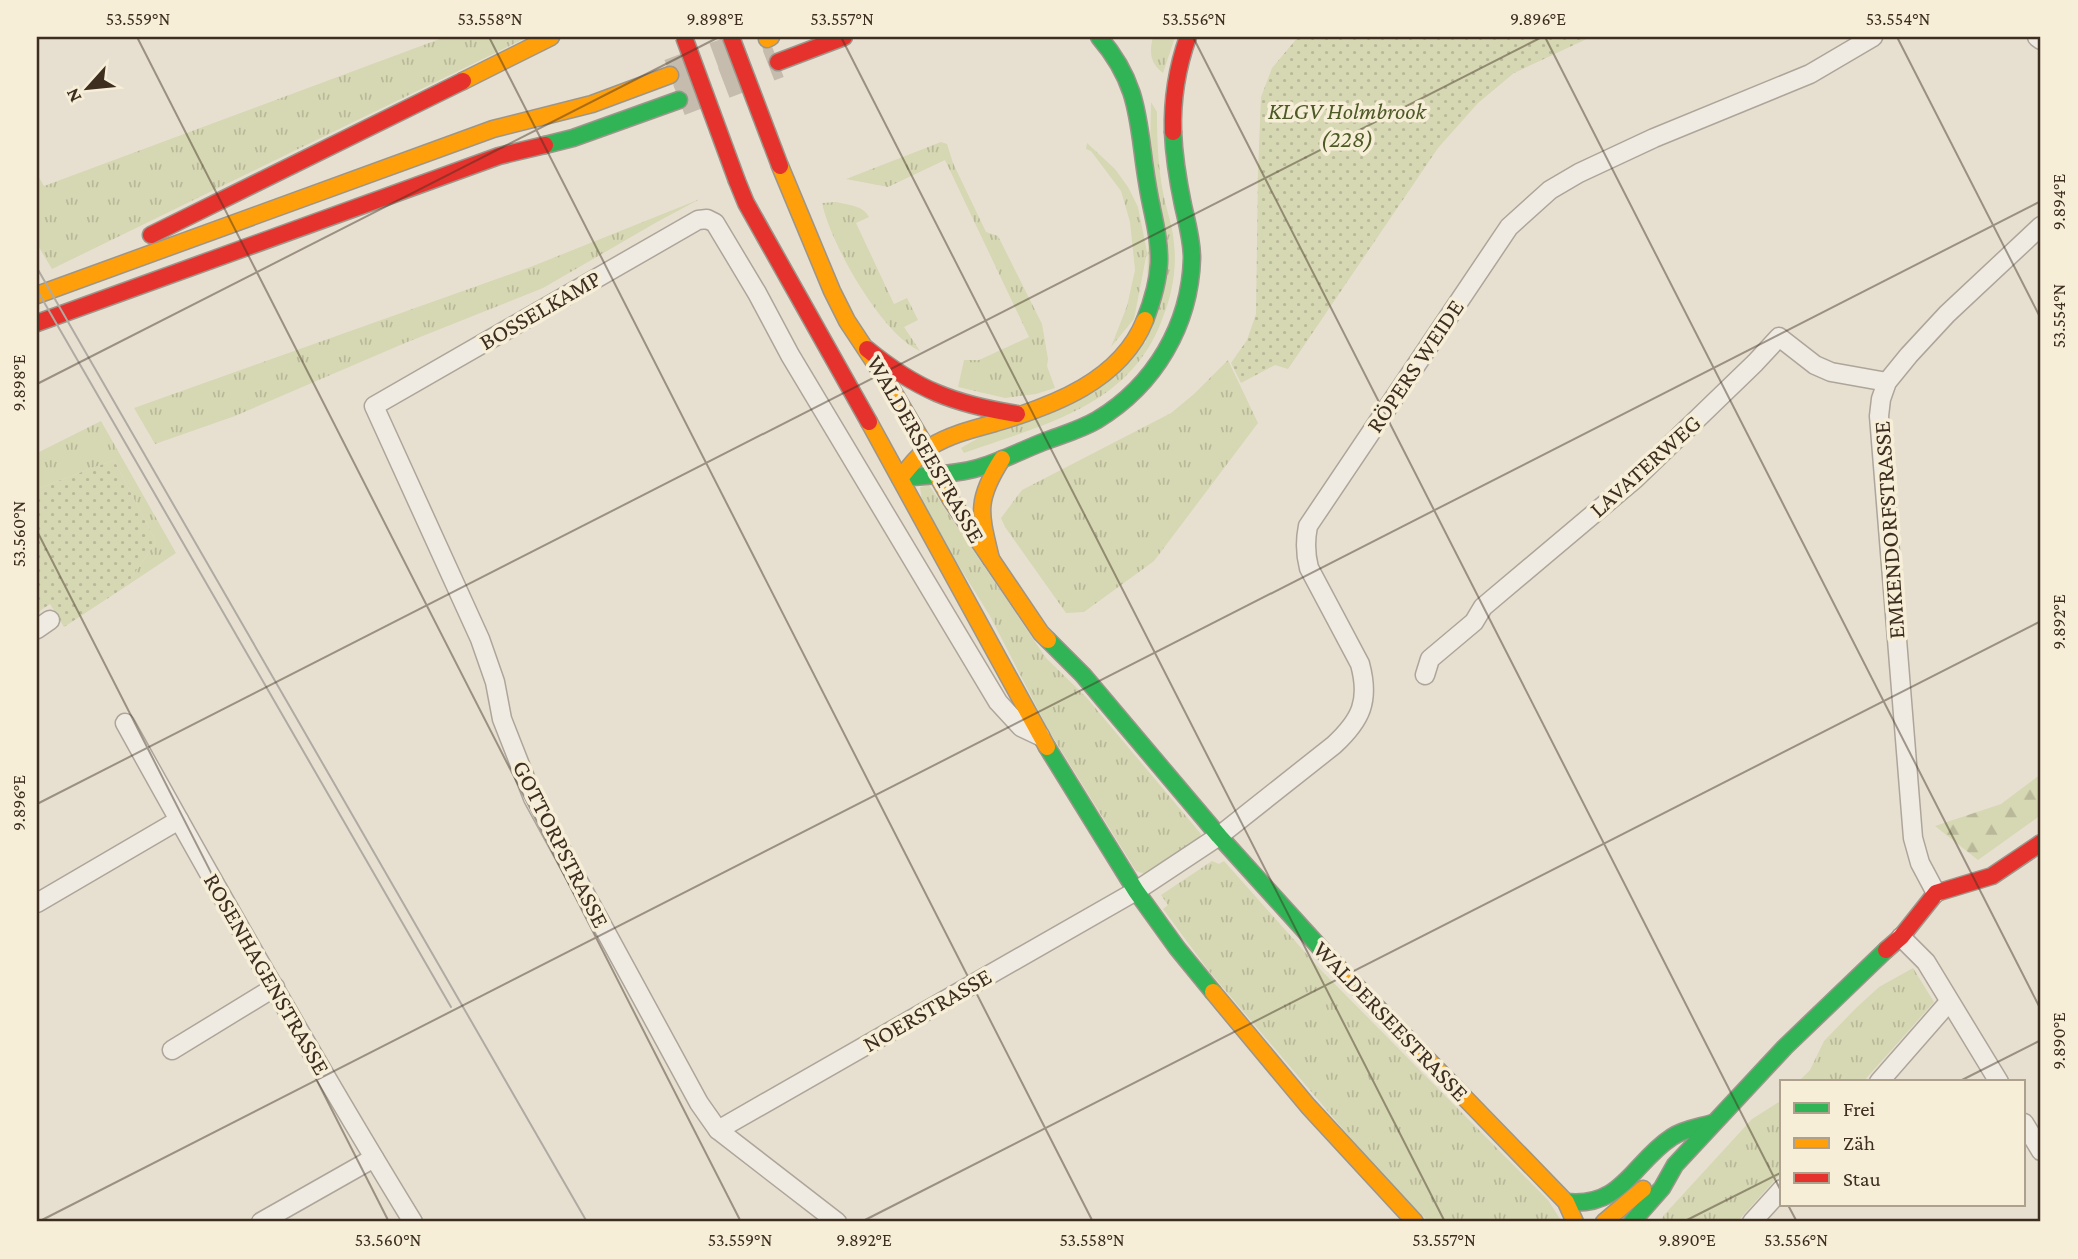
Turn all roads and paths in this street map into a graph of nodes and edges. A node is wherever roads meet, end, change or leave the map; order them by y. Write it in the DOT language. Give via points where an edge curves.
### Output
graph roads {
  1 [pos="551,37"];
  2 [pos="684,37"];
  3 [pos="731,37"];
  4 [pos="844,37"];
  5 [pos="1099,37"];
  6 [pos="1188,37"];
  7 [pos="1873,37"];
  8 [pos="778,62"];
  9 [pos="670,75"];
  10 [pos="679,100"];
  11 [pos="707,219"];
  12 [pos="2041,226"];
  13 [pos="37,293"];
  14 [pos="37,323"];
  15 [pos="867,349"];
  16 [pos="1888,382"];
  17 [pos="374,406"];
  18 [pos="1022,415"];
  19 [pos="927,449"];
  20 [pos="1002,458"];
  21 [pos="937,475"];
  22 [pos="900,478"];
  23 [pos="991,559"];
  24 [pos="1425,675"];
  25 [pos="125,723"];
  26 [pos="1040,736"];
  27 [pos="179,820"];
  28 [pos="1219,836"];
  29 [pos="2041,843"];
  30 [pos="1136,891"];
  31 [pos="1936,893"];
  32 [pos="37,903"];
  33 [pos="1901,937"];
  34 [pos="275,987"];
  35 [pos="1949,1002"];
  36 [pos="172,1050"];
  37 [pos="1881,1080"];
  38 [pos="1998,1080"];
  39 [pos="1714,1123"];
  40 [pos="2025,1125"];
  41 [pos="718,1130"];
  42 [pos="2041,1151"];
  43 [pos="374,1158"];
  44 [pos="1675,1165"];
  45 [pos="1780,1191"];
  46 [pos="1566,1202"];
  47 [pos="261,1222"];
  48 [pos="413,1222"];
  49 [pos="837,1222"];
  50 [pos="1415,1222"];
  51 [pos="1575,1222"];
  52 [pos="1587,1222"];
  53 [pos="1604,1222"];
  54 [pos="1632,1222"];
  55 [pos="1752,1222"];
  1 -- 13 [label="main road"];
  2 -- 22 [label="main road, WALDERSEESTRASSE, bridge" via="737,181"];
  3 -- 15 [label="main road, WALDERSEESTRASSE, bridge" via="832,291"];
  4 -- 8 [label="main road"];
  5 -- 18 [label="main road" via="1119,61 1140,121 1159,274 1142,330 1115,365 1082,390"];
  6 -- 20 [label="main road" via="1173,85 1174,150 1192,256 1177,329 1153,372 1117,407 1096,421"];
  7 -- 28 [label="street, RÖPERS WEIDE" via="1810,74 1579,173 1550,190 1509,227 1308,526 1305,541 1310,568 1360,664 1362,708 1335,745"];
  9 -- 13 [label="main road" via="592,104 493,129"];
  10 -- 14 [label="main road" via="573,138 499,156"];
  11 -- 17 [label="street, BOSSELKAMP" via="658,242"];
  11 -- 26 [label="street, WALDERSEESTRASSE" via="715,223 741,265 998,702 1021,727"];
  12 -- 16 [label="street, EMKENDORFSTRASSE" via="1947,314"];
  15 -- 18 [label="main road" via="907,380 939,395 965,405"];
  15 -- 19 [label="main road, WALDERSEESTRASSE"];
  16 -- 24 [label="street, LAVATERWEG" via="1831,372 1779,337 1635,479 1483,607 1474,622 1430,659"];
  16 -- 31 [label="street, EMKENDORFSTRASSE" via="1879,416 1913,838"];
  17 -- 41 [label="street, GOTTORPSTRASSE" via="480,639 502,719 533,798"];
  18 -- 19 [label="main road"];
  19 -- 21 [label="main road, WALDERSEESTRASSE"];
  19 -- 22 [label="main road"];
  20 -- 21 [label="main road"];
  20 -- 23 [label="main road" via="982,499"];
  21 -- 22 [label="main road"];
  21 -- 23 [label="main road, WALDERSEESTRASSE"];
  22 -- 26 [label="main road, WALDERSEESTRASSE"];
  23 -- 28 [label="main road, WALDERSEESTRASSE" via="1041,633 1083,675"];
  25 -- 27 [label="street, ROSENHAGENSTRASSE"];
  26 -- 30 [label="main road, WALDERSEESTRASSE"];
  27 -- 32 [label="street"];
  27 -- 34 [label="street, ROSENHAGENSTRASSE"];
  28 -- 30 [label="street"];
  28 -- 46 [label="main road, WALDERSEESTRASSE" via="1328,957"];
  29 -- 31 [label="main road" via="1992,876"];
  30 -- 41 [label="street, NOERSTRASSE"];
  30 -- 50 [label="main road, WALDERSEESTRASSE" via="1177,948 1308,1106"];
  31 -- 33 [label="main road"];
  33 -- 35 [label="street" via="1926,961"];
  33 -- 39 [label="main road" via="1856,976"];
  34 -- 36 [label="street"];
  34 -- 43 [label="street, ROSENHAGENSTRASSE"];
  35 -- 37 [label="street"];
  35 -- 38 [label="street"];
  39 -- 44 [label="main road"];
  39 -- 46 [label="main road" via="1673,1136 1608,1195 1585,1205"];
  40 -- 42 [label="street"];
  41 -- 49 [label="street, GOTTORPSTRASSE"];
  43 -- 47 [label="street"];
  43 -- 48 [label="street, ROSENHAGENSTRASSE"];
  44 -- 53 [label="main road"];
  44 -- 54 [label="main road"];
  45 -- 55 [label="street"];
  46 -- 51 [label="main road, WALDERSEESTRASSE"];
  46 -- 52 [label="street, WALDERSEESTRASSE"];
}
